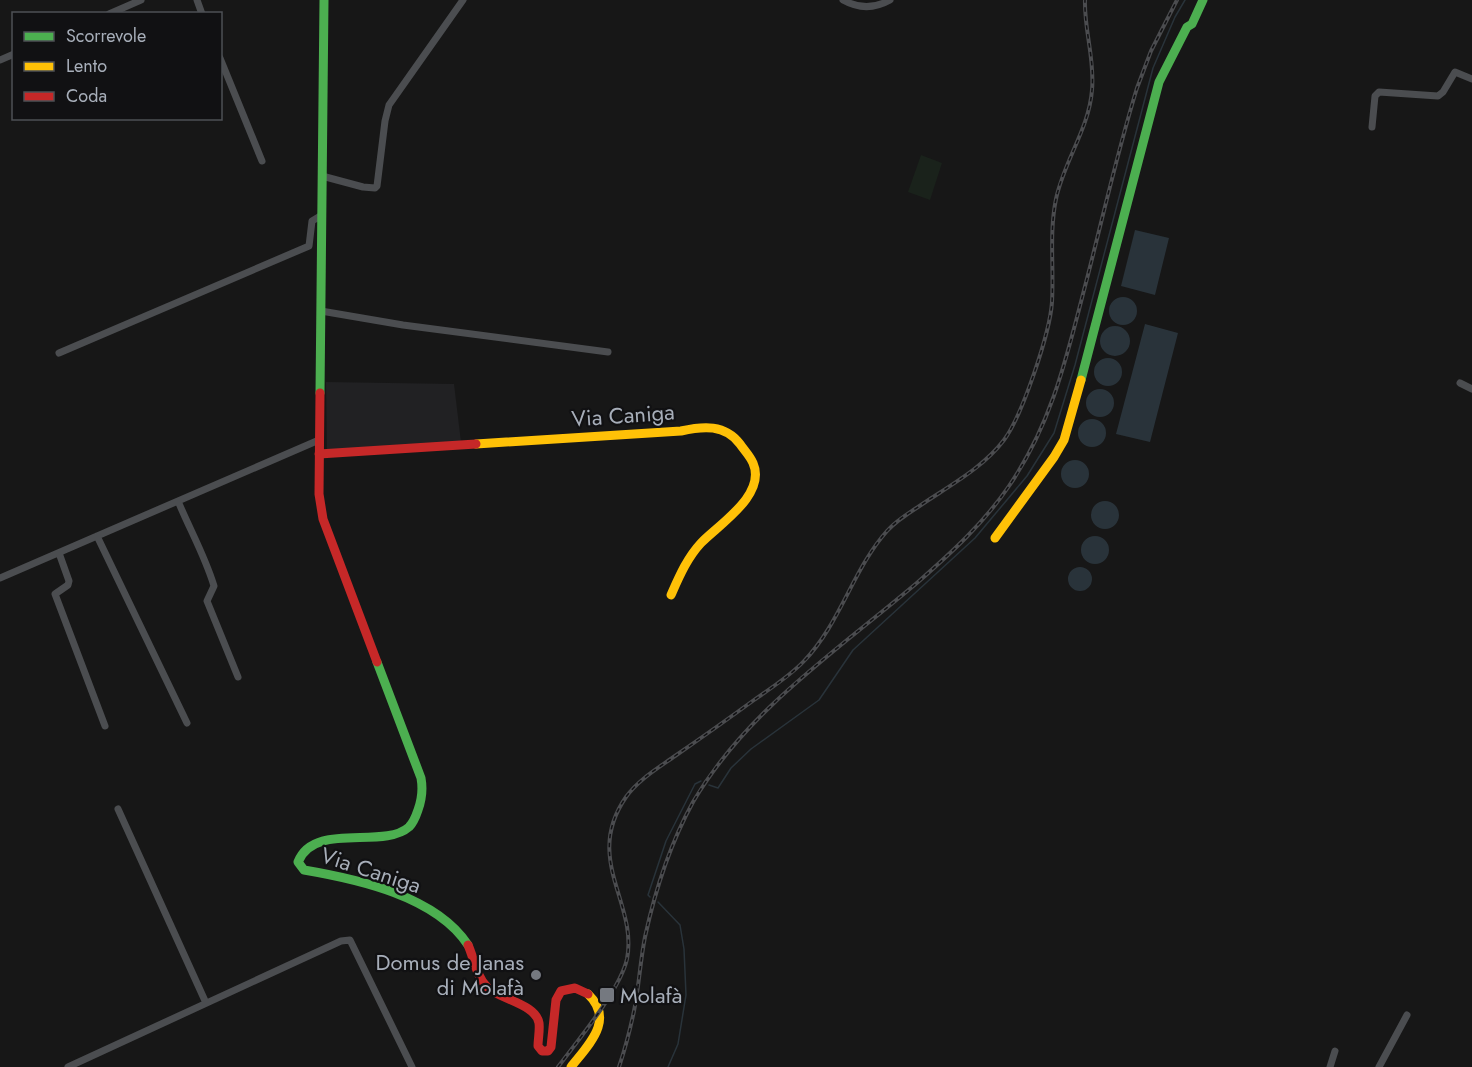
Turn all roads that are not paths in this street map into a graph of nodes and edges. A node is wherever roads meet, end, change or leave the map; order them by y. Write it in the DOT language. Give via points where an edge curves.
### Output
graph roads {
  1 [pos="141,0"];
  2 [pos="324,0"];
  3 [pos="463,0"];
  4 [pos="843,0"];
  5 [pos="890,0"];
  6 [pos="1203,0"];
  7 [pos="114,12"];
  8 [pos="222,63"];
  9 [pos="1472,79"];
  10 [pos="1372,127"];
  11 [pos="262,161"];
  12 [pos="322,176"];
  13 [pos="322,215"];
  14 [pos="321,311"];
  15 [pos="608,352"];
  16 [pos="58,353"];
  17 [pos="1460,383"];
  18 [pos="1472,389"];
  19 [pos="319,440"];
  20 [pos="319,454"];
  21 [pos="178,501"];
  22 [pos="97,536"];
  23 [pos="995,538"];
  24 [pos="59,553"];
  25 [pos="0,578"];
  26 [pos="671,595"];
  27 [pos="238,677"];
  28 [pos="187,723"];
  29 [pos="105,726"];
  30 [pos="118,809"];
  31 [pos="206,1003"];
  32 [pos="1407,1015"];
  33 [pos="1335,1051"];
  34 [pos="68,1067"];
  35 [pos="412,1067"];
  36 [pos="571,1067"];
  37 [pos="1330,1067"];
  38 [pos="1379,1067"];
  1 -- 7 [label="street"];
  2 -- 12 [label="street, Via Caniga"];
  3 -- 12 [label="street" via="389,105 377,186 363,187"];
  4 -- 5 [label="street" via="854,6 870,7"];
  6 -- 23 [label="street" via="1159,82 1064,440"];
  8 -- 11 [label="street"];
  9 -- 10 [label="street" via="1455,72 1438,96 1379,92 1375,96"];
  12 -- 13 [label="street, Via Caniga"];
  13 -- 14 [label="street, Via Caniga"];
  13 -- 16 [label="street" via="312,221 309,246"];
  14 -- 15 [label="street"];
  14 -- 19 [label="street, Via Caniga"];
  17 -- 18 [label="street"];
  19 -- 20 [label="street, Via Caniga"];
  19 -- 21 [label="street"];
  20 -- 26 [label="street, Via Caniga" via="671,432 699,427 720,429 738,441 753,463 753,482 725,523 698,546"];
  20 -- 36 [label="street, Via Caniga" via="323,519 421,778 423,793 416,816 403,831 341,838 309,847 298,856 299,865 304,870 340,876 400,897 443,920 466,943 488,988 536,1015 538,1046 542,1051 551,1047 556,1000 561,991 576,988 589,995 601,1007 601,1019"];
  21 -- 22 [label="street"];
  21 -- 27 [label="street" via="206,561 214,586 207,601"];
  22 -- 24 [label="street"];
  22 -- 28 [label="street"];
  24 -- 25 [label="street"];
  24 -- 29 [label="street" via="69,581 55,594"];
  30 -- 31 [label="street"];
  31 -- 34 [label="street"];
  31 -- 35 [label="street" via="341,940 350,940"];
  32 -- 38 [label="street"];
  33 -- 37 [label="street"];
}
